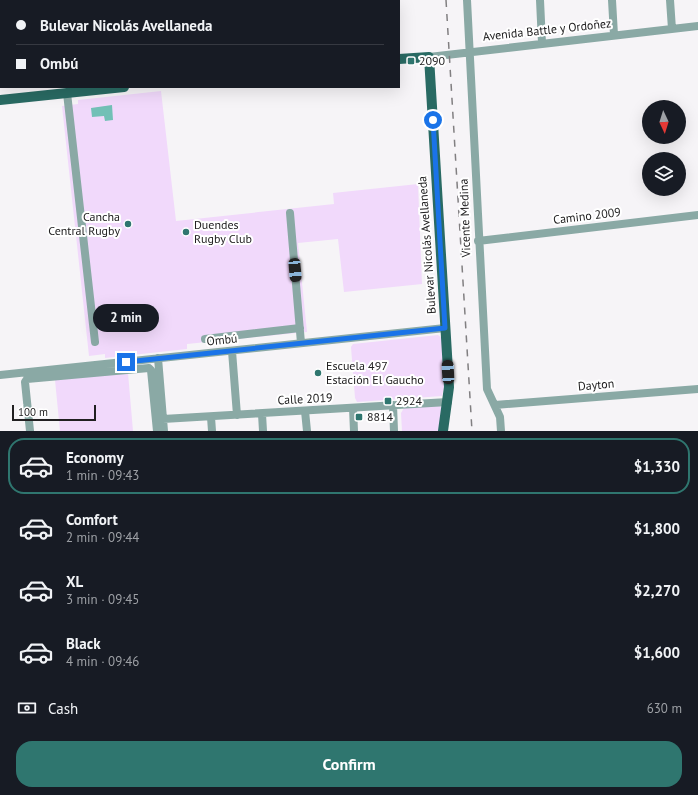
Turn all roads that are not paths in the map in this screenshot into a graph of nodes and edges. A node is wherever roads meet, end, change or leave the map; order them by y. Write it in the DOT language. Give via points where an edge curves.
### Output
graph roads {
  1 [pos="467,0"];
  2 [pos="540,0"];
  3 [pos="612,0"];
  4 [pos="670,0"];
  5 [pos="698,26"];
  6 [pos="672,29"];
  7 [pos="614,35"];
  8 [pos="542,43"];
  9 [pos="471,51"];
  10 [pos="429,56"];
  11 [pos="400,59"];
  12 [pos="114,88"];
  13 [pos="67,93"];
  14 [pos="0,100"];
  15 [pos="290,213"];
  16 [pos="698,215"];
  17 [pos="478,241"];
  18 [pos="300,328"];
  19 [pos="445,328"];
  20 [pos="205,339"];
  21 [pos="95,342"];
  22 [pos="301,343"];
  23 [pos="232,351"];
  24 [pos="158,358"];
  25 [pos="0,375"];
  26 [pos="698,389"];
  27 [pos="448,402"];
  28 [pos="393,405"];
  29 [pos="495,405"];
  30 [pos="353,408"];
  31 [pos="305,411"];
  32 [pos="262,414"];
  33 [pos="237,415"];
  34 [pos="210,417"];
  35 [pos="163,419"];
  36 [pos="30,431"];
  37 [pos="157,431"];
  38 [pos="164,431"];
  39 [pos="212,431"];
  40 [pos="264,431"];
  41 [pos="307,431"];
  42 [pos="354,431"];
  43 [pos="394,431"];
  44 [pos="443,431"];
  45 [pos="500,431"];
  1 -- 9 [label="street, Vicente Medina"];
  2 -- 8 [label="street"];
  3 -- 7 [label="street"];
  4 -- 6 [label="street"];
  5 -- 6 [label="street, Avenida Battle y Ordoñez"];
  6 -- 7 [label="street, Avenida Battle y Ordoñez"];
  7 -- 8 [label="street, Avenida Battle y Ordoñez"];
  8 -- 9 [label="street, Avenida Battle y Ordoñez"];
  9 -- 10 [label="street, Avenida Battle y Ordoñez"];
  9 -- 17 [label="street, Vicente Medina"];
  10 -- 11 [label="main road, Avenida Battle y Ordoñez"];
  10 -- 19 [label="main road, Bulevar Nicolás Avellaneda"];
  12 -- 13 [label="main road"];
  13 -- 14 [label="main road"];
  13 -- 21 [label="street"];
  15 -- 18 [label="street"];
  16 -- 17 [label="street, Camino 2009"];
  17 -- 29 [label="street, Vicente Medina" via="487,389"];
  18 -- 20 [label="street"];
  18 -- 22 [label="street"];
  19 -- 22 [label="street, Ombú"];
  19 -- 27 [label="main road, Bulevar Nicolás Avellaneda"];
  22 -- 23 [label="street, Ombú"];
  23 -- 24 [label="street, Ombú"];
  23 -- 33 [label="street"];
  24 -- 25 [label="street, Ombú"];
  24 -- 35 [label="street"];
  26 -- 29 [label="street, Dayton"];
  27 -- 28 [label="street, Calle 2019"];
  27 -- 44 [label="main road, Bulevar Nicolás Avellaneda"];
  28 -- 30 [label="street, Calle 2019"];
  28 -- 43 [label="street"];
  29 -- 45 [label="street, Vicente Medina" via="500,417"];
  30 -- 31 [label="street, Calle 2019"];
  30 -- 42 [label="street"];
  31 -- 32 [label="street, Calle 2019"];
  31 -- 41 [label="street"];
  32 -- 33 [label="street, Calle 2019"];
  32 -- 40 [label="street"];
  33 -- 34 [label="street, Calle 2019"];
  34 -- 35 [label="street, Calle 2019"];
  34 -- 39 [label="street"];
  35 -- 38 [label="street"];
  36 -- 37 [label="street" via="25,382 28,379 149,368"];
}
